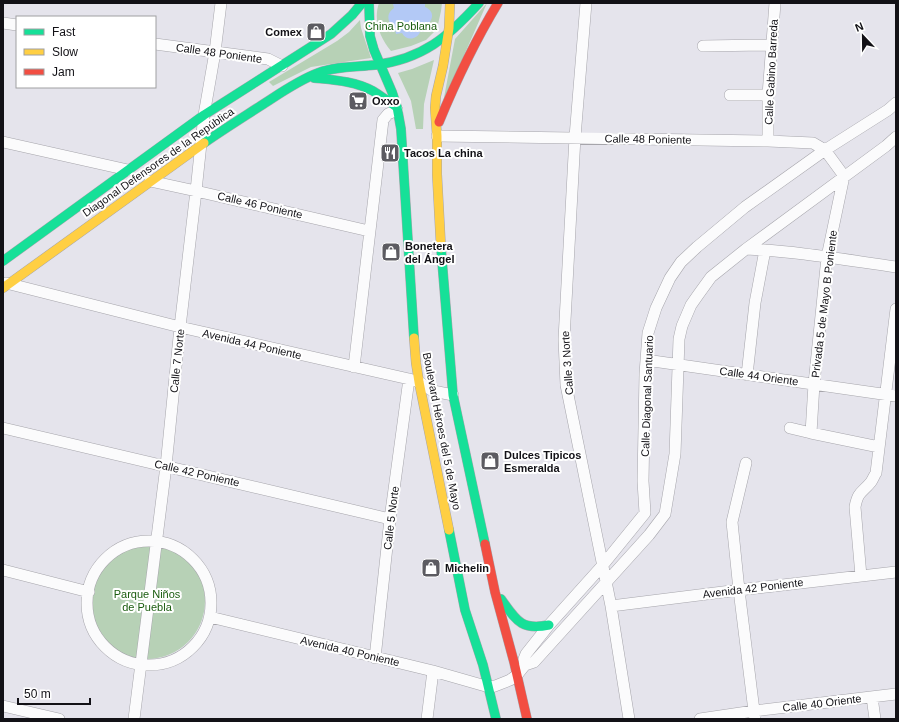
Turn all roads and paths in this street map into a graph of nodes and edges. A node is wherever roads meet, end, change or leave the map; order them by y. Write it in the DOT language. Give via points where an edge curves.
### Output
graph roads {
  1 [pos="221,3"];
  2 [pos="352,3"];
  3 [pos="362,3"];
  4 [pos="369,3"];
  5 [pos="450,3"];
  6 [pos="479,3"];
  7 [pos="498,3"];
  8 [pos="586,3"];
  9 [pos="775,3"];
  10 [pos="3,23"];
  11 [pos="16,25"];
  12 [pos="331,34"];
  13 [pos="448,34"];
  14 [pos="156,44"];
  15 [pos="772,45"];
  16 [pos="703,46"];
  17 [pos="215,52"];
  18 [pos="381,64"];
  19 [pos="282,66"];
  20 [pos="307,78"];
  21 [pos="730,95"];
  22 [pos="768,95"];
  23 [pos="896,103"];
  24 [pos="397,108"];
  25 [pos="204,115"];
  26 [pos="437,132"];
  27 [pos="575,137"];
  28 [pos="896,137"];
  29 [pos="768,141"];
  30 [pos="3,142"];
  31 [pos="201,144"];
  32 [pos="891,146"];
  33 [pos="825,150"];
  34 [pos="128,170"];
  35 [pos="844,176"];
  36 [pos="150,181"];
  37 [pos="196,191"];
  38 [pos="370,231"];
  39 [pos="746,249"];
  40 [pos="765,250"];
  41 [pos="827,257"];
  42 [pos="3,261"];
  43 [pos="896,267"];
  44 [pos="5,284"];
  45 [pos="896,309"];
  46 [pos="180,327"];
  47 [pos="646,360"];
  48 [pos="679,365"];
  49 [pos="354,367"];
  50 [pos="747,375"];
  51 [pos="414,380"];
  52 [pos="814,384"];
  53 [pos="453,395"];
  54 [pos="891,395"];
  55 [pos="3,428"];
  56 [pos="790,428"];
  57 [pos="810,433"];
  58 [pos="879,447"];
  59 [pos="746,463"];
  60 [pos="166,466"];
  61 [pos="390,519"];
  62 [pos="156,541"];
  63 [pos="602,566"];
  64 [pos="3,570"];
  65 [pos="896,572"];
  66 [pos="861,576"];
  67 [pos="606,582"];
  68 [pos="738,590"];
  69 [pos="89,592"];
  70 [pos="495,592"];
  71 [pos="611,606"];
  72 [pos="210,617"];
  73 [pos="549,625"];
  74 [pos="375,658"];
  75 [pos="141,664"];
  76 [pos="525,665"];
  77 [pos="433,671"];
  78 [pos="517,675"];
  79 [pos="489,687"];
  80 [pos="896,694"];
  81 [pos="872,697"];
  82 [pos="3,706"];
  83 [pos="755,715"];
  84 [pos="59,719"];
  85 [pos="134,719"];
  86 [pos="427,719"];
  87 [pos="496,719"];
  88 [pos="527,719"];
  89 [pos="629,719"];
  90 [pos="700,719"];
  91 [pos="875,719"];
  1 -- 17 [label="street, Calle 7 Norte"];
  2 -- 12 [label="main road"];
  3 -- 12 [label="main road, Diagonal Defensores de la República"];
  4 -- 18 [label="main road, Boulevard Héroes del 5 de Mayo" via="370,36"];
  5 -- 13 [label="main road, Boulevard Héroes del 5 de Mayo"];
  6 -- 13 [label="main road, Diagonal Defensores de la República"];
  7 -- 26 [label="main road" via="462,70"];
  8 -- 27 [label="street, Calle 3 Norte"];
  9 -- 15 [label="street, Calle Gabino Barreda"];
  10 -- 11 [label="street"];
  12 -- 19 [label="main road, Diagonal Defensores de la República"];
  13 -- 18 [label="main road, Diagonal Defensores de la República" via="431,48 415,56"];
  13 -- 26 [label="main road, Boulevard Héroes del 5 de Mayo" via="436,96"];
  14 -- 17 [label="street, Calle 48 Poniente"];
  15 -- 16 [label="street"];
  15 -- 22 [label="street, Calle Gabino Barreda"];
  17 -- 19 [label="street, Calle 48 Poniente" via="268,59"];
  17 -- 25 [label="street, Calle 7 Norte"];
  18 -- 20 [label="main road, Diagonal Defensores de la República" via="318,72"];
  18 -- 24 [label="main road, Boulevard Héroes del 5 de Mayo"];
  19 -- 25 [label="main road, Diagonal Defensores de la República"];
  20 -- 24 [label="main road" via="359,85"];
  20 -- 31 [label="main road, Diagonal Defensores de la República"];
  21 -- 22 [label="street"];
  22 -- 29 [label="street, Calle Gabino Barreda"];
  23 -- 33 [label="street, Calle Diagonal Santuario"];
  24 -- 38 [label="street" via="383,120"];
  24 -- 51 [label="main road, Boulevard Héroes del 5 de Mayo" via="401,129 416,363"];
  25 -- 31 [label="street, Calle 7 Norte"];
  25 -- 34 [label="main road, Diagonal Defensores de la República"];
  26 -- 27 [label="street, Calle 48 Poniente"];
  26 -- 53 [label="main road, Boulevard Héroes del 5 de Mayo" via="442,270"];
  27 -- 29 [label="street, Calle 48 Poniente"];
  27 -- 63 [label="street, Calle 3 Norte" via="564,339 566,385"];
  28 -- 32 [label="street, Calle Diagonal Santuario"];
  29 -- 33 [label="street, Calle 48 Poniente" via="813,143"];
  30 -- 34 [label="street"];
  31 -- 36 [label="main road, Diagonal Defensores de la República"];
  31 -- 37 [label="street, Calle 7 Norte"];
  32 -- 35 [label="street, Calle Diagonal Santuario"];
  33 -- 35 [label="street"];
  33 -- 47 [label="street, Calle Diagonal Santuario" via="745,207 681,262 670,278 656,308 648,333"];
  34 -- 42 [label="main road, Diagonal Defensores de la República"];
  35 -- 39 [label="street, Calle Diagonal Santuario"];
  35 -- 41 [label="street, Privada 5 de Mayo B Poniente"];
  36 -- 37 [label="street, Calle 46 Poniente"];
  36 -- 44 [label="main road, Diagonal Defensores de la República"];
  37 -- 38 [label="street, Calle 46 Poniente"];
  37 -- 46 [label="street, Calle 7 Norte"];
  38 -- 49 [label="street"];
  39 -- 40 [label="street"];
  39 -- 48 [label="street, Calle Diagonal Santuario" via="711,277 694,300 680,332"];
  40 -- 41 [label="street"];
  40 -- 50 [label="street" via="755,303"];
  41 -- 43 [label="street"];
  41 -- 52 [label="street, Privada 5 de Mayo B Poniente"];
  44 -- 46 [label="street, Avenida 44 Poniente"];
  45 -- 54 [label="street"];
  46 -- 49 [label="street, Avenida 44 Poniente"];
  46 -- 60 [label="street, Calle 7 Norte"];
  47 -- 48 [label="street, Calle 44 Oriente"];
  47 -- 63 [label="street, Calle Diagonal Santuario" via="643,481 645,513"];
  48 -- 50 [label="street, Calle 44 Oriente"];
  48 -- 67 [label="street, Calle Diagonal Santuario" via="675,454 664,514"];
  49 -- 51 [label="street, Avenida 44 Poniente"];
  50 -- 52 [label="street, Calle 44 Oriente"];
  51 -- 53 [label="street, Avenida 44 Poniente" via="433,391"];
  51 -- 61 [label="street, Calle 5 Norte"];
  51 -- 79 [label="main road, Boulevard Héroes del 5 de Mayo" via="465,610"];
  52 -- 54 [label="street, Calle 44 Oriente"];
  52 -- 57 [label="street, Privada 5 de Mayo B Poniente"];
  53 -- 70 [label="main road, Boulevard Héroes del 5 de Mayo"];
  54 -- 58 [label="street"];
  55 -- 60 [label="street, Calle 42 Poniente"];
  56 -- 57 [label="street"];
  57 -- 58 [label="street"];
  58 -- 66 [label="street" via="876,473 860,493 855,507"];
  59 -- 68 [label="street" via="732,522"];
  60 -- 61 [label="street, Calle 42 Poniente"];
  60 -- 62 [label="street, Calle 7 Norte"];
  61 -- 74 [label="street, Calle 5 Norte"];
  62 -- 69 [label="street" via="131,544 109,556 94,575"];
  62 -- 72 [label="street" via="182,550 193,558 201,569 211,594"];
  62 -- 75 [label="street, Calle 7 Norte"];
  63 -- 67 [label="street, Calle 3 Norte"];
  63 -- 73 [label="street, Calle Diagonal Santuario"];
  64 -- 69 [label="street"];
  65 -- 66 [label="street, Avenida 42 Poniente"];
  66 -- 68 [label="street, Avenida 42 Poniente"];
  67 -- 71 [label="street, Calle 3 Norte"];
  67 -- 76 [label="street, Calle Diagonal Santuario" via="534,662"];
  68 -- 71 [label="street, Avenida 42 Poniente"];
  68 -- 83 [label="street"];
  69 -- 75 [label="street" via="88,614 98,638 118,656"];
  70 -- 73 [label="main road" via="522,625 541,628"];
  70 -- 78 [label="main road, Boulevard Héroes del 5 de Mayo"];
  71 -- 89 [label="street, Calle 3 Norte"];
  72 -- 74 [label="street, Avenida 40 Poniente"];
  72 -- 75 [label="street" via="201,636 190,649 177,658 161,663"];
  73 -- 76 [label="street, Calle Diagonal Santuario" via="526,654"];
  74 -- 77 [label="street, Avenida 40 Poniente"];
  75 -- 85 [label="street, Calle 7 Norte"];
  76 -- 78 [label="street, Calle Diagonal Santuario"];
  77 -- 79 [label="street, Avenida 40 Poniente"];
  77 -- 86 [label="street"];
  78 -- 79 [label="street"];
  78 -- 88 [label="main road, Boulevard Héroes del 5 de Mayo"];
  79 -- 87 [label="main road, Boulevard Héroes del 5 de Mayo"];
  80 -- 81 [label="street, Calle 40 Oriente"];
  81 -- 83 [label="street, Calle 40 Oriente"];
  81 -- 91 [label="street"];
  82 -- 84 [label="street"];
  83 -- 90 [label="street, Calle 40 Oriente"];
}
